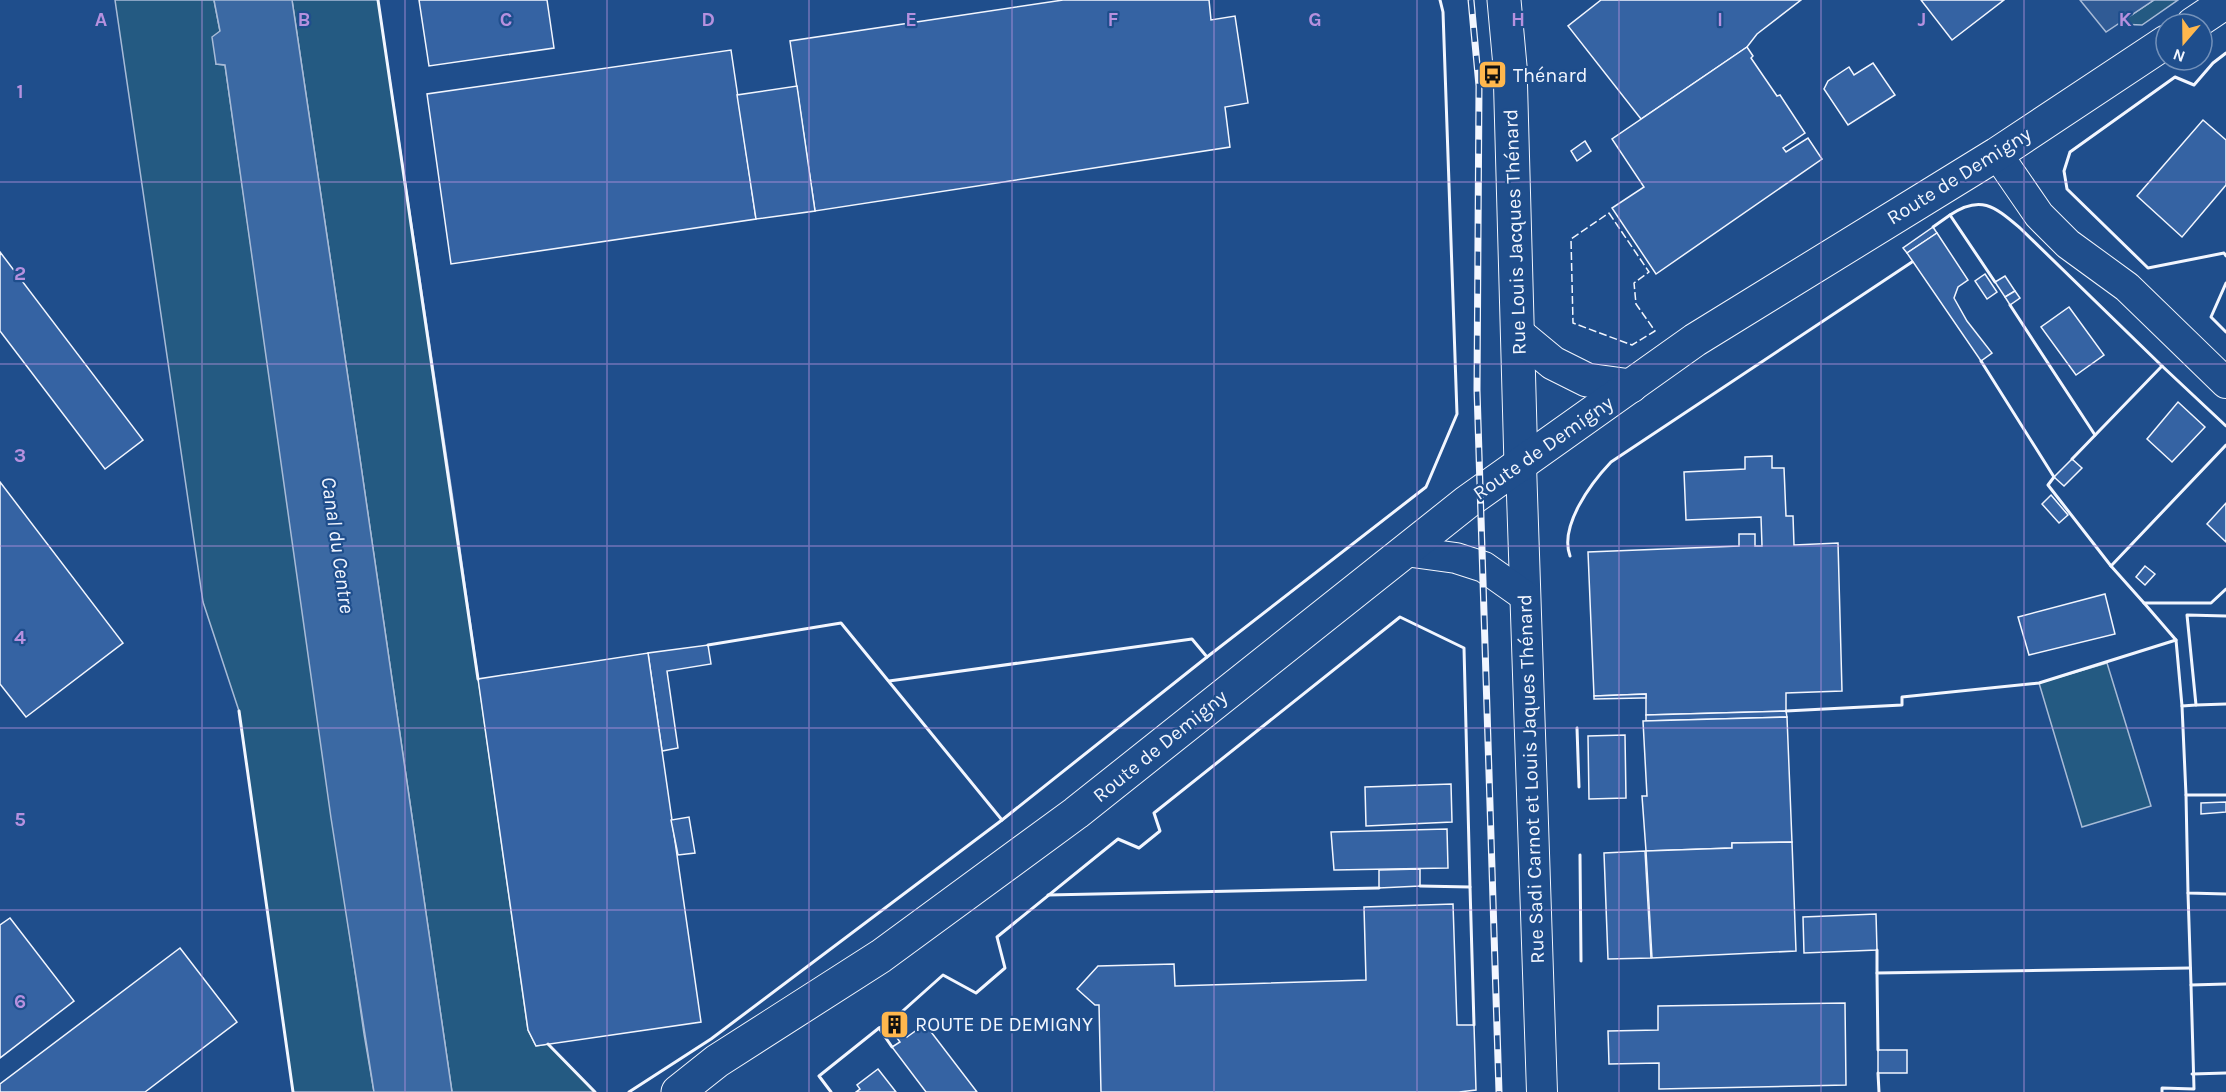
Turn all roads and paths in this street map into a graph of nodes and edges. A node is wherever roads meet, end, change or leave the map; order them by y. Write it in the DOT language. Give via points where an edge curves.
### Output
graph roads {
  1 [pos="1504,0"];
  2 [pos="2226,2"];
  3 [pos="2211,12"];
  4 [pos="2154,50"];
  5 [pos="1997,154"];
  6 [pos="1518,334"];
  7 [pos="2226,383"];
  8 [pos="1631,386"];
  9 [pos="1521,465"];
  10 [pos="1405,551"];
  11 [pos="1525,596"];
  12 [pos="678,1092"];
  13 [pos="1542,1092"];
  1 -- 6 [label="main road, Rue Louis Jacques Thénard" via="1510,66"];
  2 -- 3 [label="main road"];
  4 -- 5 [label="main road, Route de Demigny"];
  5 -- 7 [label="street" via="2039,215 2068,244 2127,287"];
  5 -- 8 [label="main road, Route de Demigny" via="1695,340"];
  6 -- 8 [label="main road, Route de Demigny" via="1553,363 1587,380"];
  6 -- 9 [label="main road, Rue Louis Jacques Thénard"];
  8 -- 9 [label="main road, Route de Demigny"];
  9 -- 10 [label="main road, Route de Demigny"];
  9 -- 11 [label="street, Rue Sadi Carnot et Louis Jaques Thénard"];
  10 -- 11 [label="street" via="1456,558 1484,567"];
  10 -- 12 [label="main road, Route de Demigny" via="1076,813 881,956 717,1061"];
  11 -- 13 [label="street, Rue Sadi Carnot et Louis Jaques Thénard"];
}
